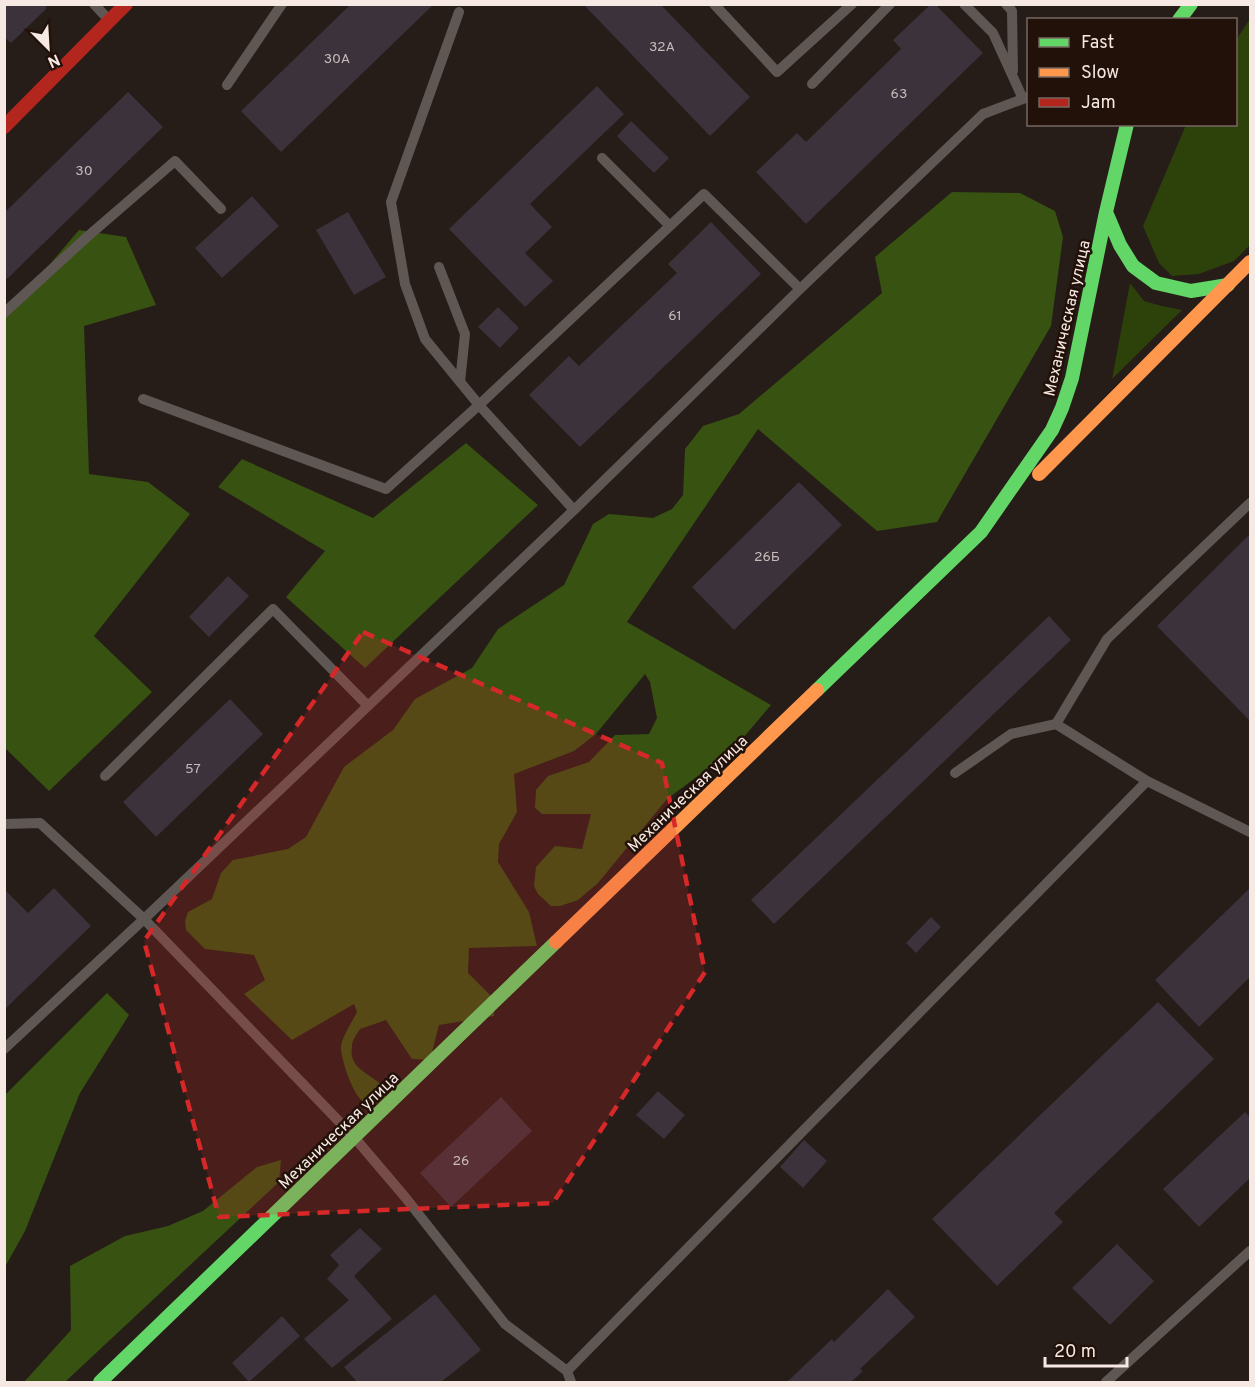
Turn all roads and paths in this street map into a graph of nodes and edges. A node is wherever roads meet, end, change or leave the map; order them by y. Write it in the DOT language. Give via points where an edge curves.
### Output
graph roads {
  1 [pos="94,4"];
  2 [pos="126,4"];
  3 [pos="282,4"];
  4 [pos="714,4"];
  5 [pos="852,4"];
  6 [pos="890,4"];
  7 [pos="964,4"];
  8 [pos="1006,4"];
  9 [pos="1191,4"];
  10 [pos="459,12"];
  11 [pos="1180,18"];
  12 [pos="110,21"];
  13 [pos="1013,74"];
  14 [pos="812,84"];
  15 [pos="227,85"];
  16 [pos="1026,98"];
  17 [pos="1127,126"];
  18 [pos="4,127"];
  19 [pos="602,158"];
  20 [pos="221,209"];
  21 [pos="1106,212"];
  22 [pos="670,225"];
  23 [pos="1251,262"];
  24 [pos="439,267"];
  25 [pos="1228,285"];
  26 [pos="800,289"];
  27 [pos="4,313"];
  28 [pos="460,382"];
  29 [pos="143,399"];
  30 [pos="479,405"];
  31 [pos="1251,503"];
  32 [pos="574,510"];
  33 [pos="981,532"];
  34 [pos="368,706"];
  35 [pos="1056,724"];
  36 [pos="955,773"];
  37 [pos="105,776"];
  38 [pos="1147,781"];
  39 [pos="4,824"];
  40 [pos="1251,832"];
  41 [pos="144,919"];
  42 [pos="4,1049"];
  43 [pos="354,1137"];
  44 [pos="1251,1251"];
  45 [pos="567,1371"];
  46 [pos="100,1383"];
  47 [pos="571,1383"];
  48 [pos="1106,1383"];
  1 -- 12 [label="lane"];
  2 -- 12 [label="street"];
  3 -- 15 [label="lane"];
  4 -- 5 [label="lane" via="777,72"];
  6 -- 14 [label="lane"];
  7 -- 13 [label="lane" via="993,33"];
  8 -- 13 [label="lane" via="1012,11"];
  9 -- 11 [label="street"];
  10 -- 28 [label="lane" via="391,202 405,284 425,339"];
  12 -- 18 [label="street"];
  13 -- 16 [label="lane"];
  16 -- 26 [label="lane" via="983,114"];
  17 -- 21 [label="street, Механическая улица"];
  19 -- 22 [label="lane"];
  20 -- 27 [label="lane" via="175,160"];
  21 -- 25 [label="street" via="1133,266 1156,283 1191,291"];
  21 -- 33 [label="street, Механическая улица" via="1072,378 1062,408 1052,430"];
  22 -- 26 [label="lane" via="704,194"];
  22 -- 30 [label="lane"];
  23 -- 25 [label="street"];
  24 -- 28 [label="lane" via="465,334"];
  25 -- 33 [label="street"];
  26 -- 32 [label="lane"];
  28 -- 30 [label="lane"];
  29 -- 30 [label="lane" via="386,489"];
  30 -- 32 [label="lane"];
  31 -- 35 [label="lane" via="1107,639"];
  32 -- 34 [label="lane"];
  33 -- 43 [label="street, Механическая улица"];
  34 -- 37 [label="lane" via="273,609"];
  34 -- 41 [label="lane"];
  35 -- 36 [label="lane" via="1011,734"];
  35 -- 38 [label="lane"];
  38 -- 40 [label="lane"];
  38 -- 45 [label="lane"];
  39 -- 41 [label="lane" via="40,823"];
  41 -- 42 [label="lane"];
  41 -- 43 [label="lane"];
  43 -- 45 [label="lane" via="505,1324"];
  43 -- 46 [label="street, Механическая улица"];
  44 -- 48 [label="lane"];
  45 -- 47 [label="lane"];
}
